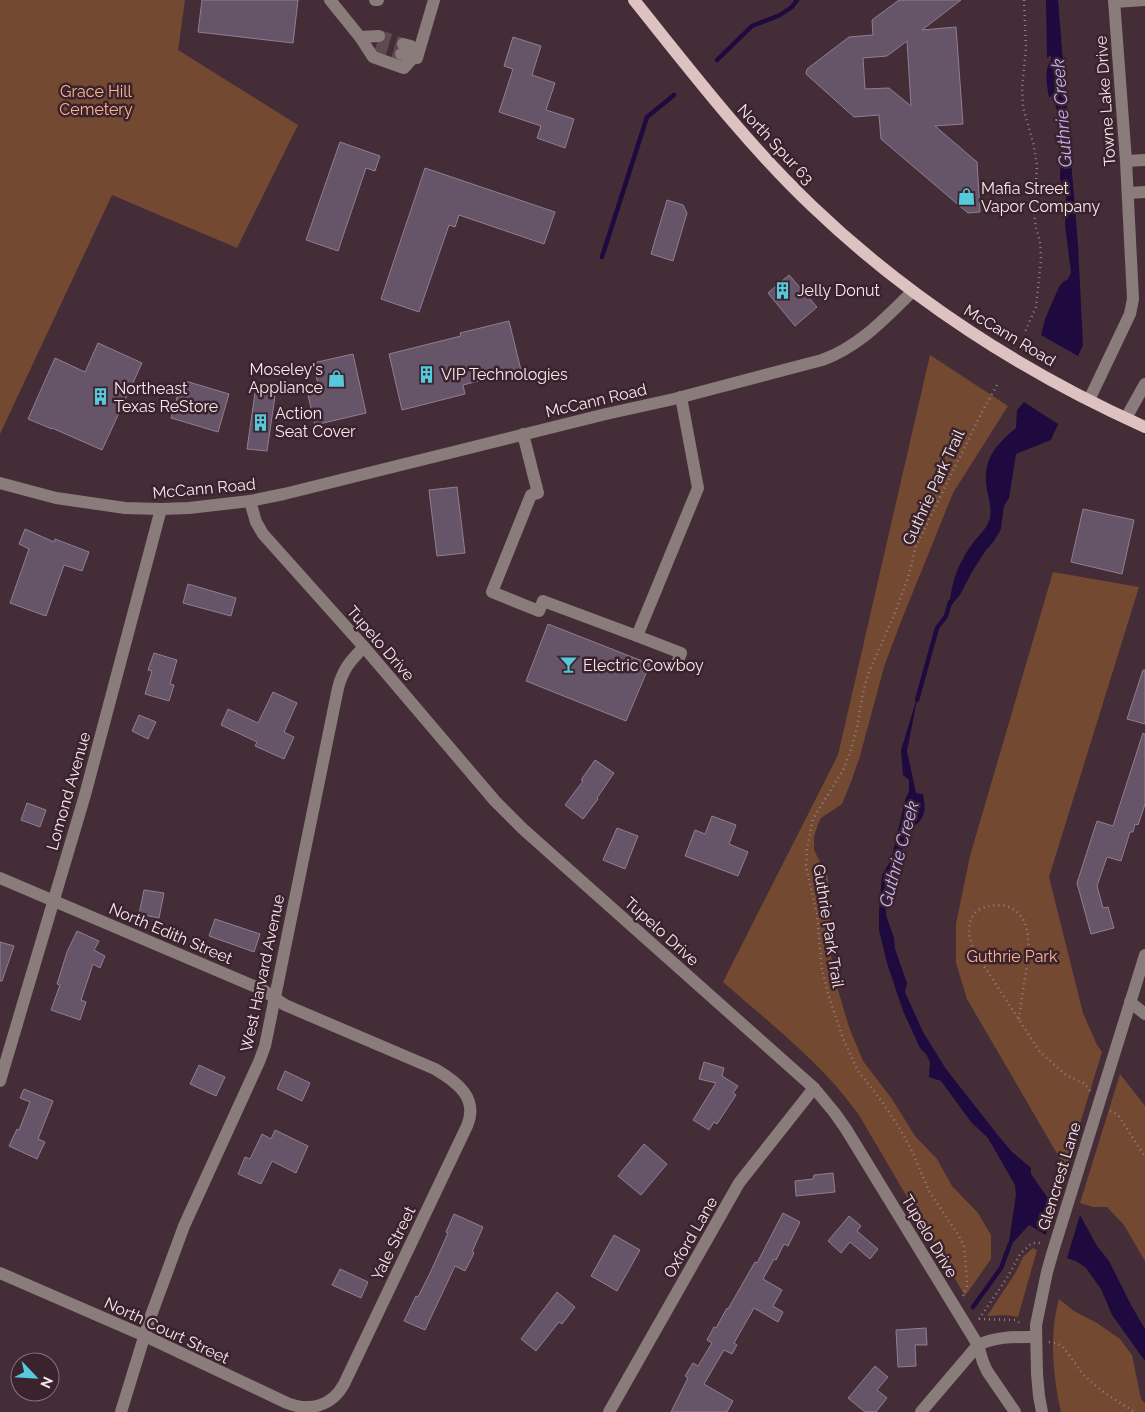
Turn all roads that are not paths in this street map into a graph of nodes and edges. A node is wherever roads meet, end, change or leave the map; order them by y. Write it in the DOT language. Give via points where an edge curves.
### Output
graph roads {
  1 [pos="330,0"];
  2 [pos="434,0"];
  3 [pos="444,0"];
  4 [pos="634,0"];
  5 [pos="1144,0"];
  6 [pos="1114,1"];
  7 [pos="429,19"];
  8 [pos="360,37"];
  9 [pos="377,41"];
  10 [pos="1145,160"];
  11 [pos="1126,161"];
  12 [pos="1128,192"];
  13 [pos="1145,192"];
  14 [pos="912,292"];
  15 [pos="1145,384"];
  16 [pos="681,397"];
  17 [pos="1089,400"];
  18 [pos="1126,418"];
  19 [pos="1145,426"];
  20 [pos="523,434"];
  21 [pos="0,483"];
  22 [pos="250,502"];
  23 [pos="160,509"];
  24 [pos="637,636"];
  25 [pos="364,648"];
  26 [pos="677,663"];
  27 [pos="0,878"];
  28 [pos="53,901"];
  29 [pos="1145,955"];
  30 [pos="275,998"];
  31 [pos="1130,1002"];
  32 [pos="1145,1014"];
  33 [pos="0,1081"];
  34 [pos="814,1088"];
  35 [pos="461,1089"];
  36 [pos="0,1273"];
  37 [pos="145,1336"];
  38 [pos="1036,1337"];
  39 [pos="978,1345"];
  40 [pos="323,1404"];
  41 [pos="121,1412"];
  42 [pos="609,1412"];
  43 [pos="921,1412"];
  44 [pos="1015,1412"];
  45 [pos="1042,1412"];
  1 -- 8 [label="street"];
  2 -- 7 [label="street"];
  3 -- 7 [label="street"];
  4 -- 14 [label="main road, North Spur 63" via="733,123 788,182 853,244"];
  5 -- 6 [label="street"];
  6 -- 11 [label="street, Towne Lake Drive"];
  7 -- 8 [label="street" via="418,58 406,52 404,68 373,57"];
  8 -- 9 [label="street"];
  10 -- 11 [label="street"];
  11 -- 12 [label="street, Towne Lake Drive"];
  12 -- 13 [label="street"];
  12 -- 17 [label="street, Towne Lake Drive" via="1133,299 1130,314"];
  14 -- 16 [label="street, McCann Road" via="871,330 832,356"];
  14 -- 17 [label="main road, McCann Road" via="1010,356"];
  15 -- 18 [label="street"];
  16 -- 20 [label="street, McCann Road"];
  16 -- 24 [label="street" via="698,488"];
  17 -- 18 [label="main road, McCann Road"];
  18 -- 19 [label="main road, McCann Road"];
  20 -- 22 [label="street, McCann Road"];
  20 -- 24 [label="street" via="538,493 531,495 492,592 539,611 543,601"];
  21 -- 23 [label="street, McCann Road" via="73,502"];
  22 -- 23 [label="street, McCann Road"];
  22 -- 25 [label="street, Tupelo Drive" via="263,534"];
  23 -- 28 [label="street, Lomond Avenue" via="91,773"];
  24 -- 26 [label="street" via="681,653"];
  25 -- 30 [label="street, West Harvard Avenue" via="345,668 338,688"];
  25 -- 34 [label="street, Tupelo Drive" via="495,801 523,829"];
  27 -- 28 [label="street, North Edith Street"];
  28 -- 30 [label="street, North Edith Street" via="263,990"];
  28 -- 33 [label="street, Lomond Avenue"];
  29 -- 31 [label="street, Glencrest Lane"];
  30 -- 35 [label="street, North Edith Street" via="435,1069"];
  30 -- 37 [label="street, West Harvard Avenue" via="262,1055 184,1226"];
  31 -- 32 [label="street"];
  31 -- 38 [label="street, Glencrest Lane" via="1047,1272"];
  34 -- 39 [label="street, Tupelo Drive" via="851,1137"];
  34 -- 42 [label="street, Oxford Lane" via="739,1183"];
  35 -- 40 [label="street, Yale Street" via="470,1104 467,1126 340,1390"];
  36 -- 37 [label="street, North Court Street"];
  37 -- 40 [label="street, North Court Street" via="287,1404"];
  37 -- 41 [label="street, West Harvard Avenue"];
  38 -- 39 [label="street" via="1006,1337"];
  38 -- 45 [label="street, Glencrest Lane"];
  39 -- 43 [label="street"];
  39 -- 44 [label="street, Tupelo Drive" via="987,1371"];
}
